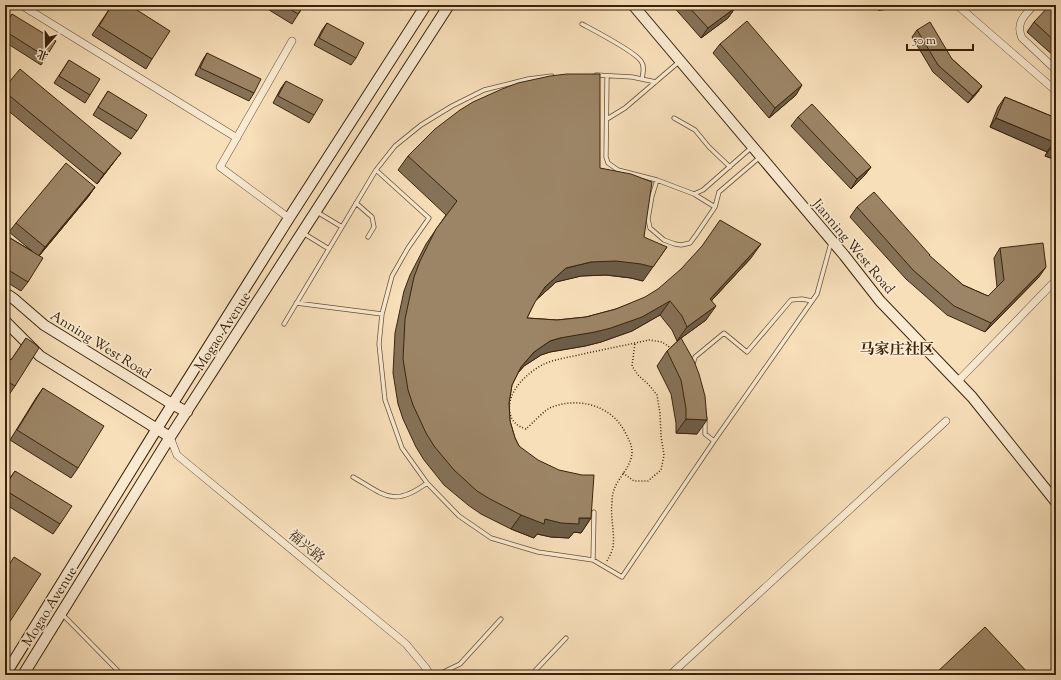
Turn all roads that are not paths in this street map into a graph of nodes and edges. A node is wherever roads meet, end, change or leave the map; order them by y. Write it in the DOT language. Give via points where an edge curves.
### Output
graph roads {
  1 [pos="21,5"];
  2 [pos="426,5"];
  3 [pos="449,5"];
  4 [pos="633,5"];
  5 [pos="957,5"];
  6 [pos="1034,5"];
  7 [pos="582,24"];
  8 [pos="292,41"];
  9 [pos="680,61"];
  10 [pos="1056,70"];
  11 [pos="591,75"];
  12 [pos="554,76"];
  13 [pos="607,76"];
  14 [pos="642,79"];
  15 [pos="656,82"];
  16 [pos="1056,91"];
  17 [pos="674,118"];
  18 [pos="607,119"];
  19 [pos="237,138"];
  20 [pos="752,147"];
  21 [pos="761,156"];
  22 [pos="730,167"];
  23 [pos="376,170"];
  24 [pos="656,180"];
  25 [pos="694,194"];
  26 [pos="356,204"];
  27 [pos="715,207"];
  28 [pos="316,211"];
  29 [pos="289,218"];
  30 [pos="342,227"];
  31 [pos="302,233"];
  32 [pos="368,237"];
  33 [pos="832,240"];
  34 [pos="329,249"];
  35 [pos="1056,280"];
  36 [pos="5,293"];
  37 [pos="812,301"];
  38 [pos="296,304"];
  39 [pos="382,314"];
  40 [pos="5,321"];
  41 [pos="284,324"];
  42 [pos="695,371"];
  43 [pos="958,381"];
  44 [pos="172,404"];
  45 [pos="187,412"];
  46 [pos="704,412"];
  47 [pos="946,421"];
  48 [pos="157,428"];
  49 [pos="170,437"];
  50 [pos="714,441"];
  51 [pos="353,477"];
  52 [pos="427,483"];
  53 [pos="1056,502"];
  54 [pos="594,512"];
  55 [pos="594,560"];
  56 [pos="61,613"];
  57 [pos="501,618"];
  58 [pos="566,638"];
  59 [pos="5,675"];
  60 [pos="23,675"];
  61 [pos="122,675"];
  62 [pos="430,675"];
  63 [pos="438,675"];
  64 [pos="531,675"];
  65 [pos="670,675"];
  1 -- 19 [label="street"];
  2 -- 29 [label="main road, Mogao Avenue"];
  3 -- 28 [label="main road, Mogao Avenue"];
  4 -- 9 [label="main road, Jianning West Road"];
  5 -- 16 [label="street"];
  6 -- 10 [label="street" via="1021,20 1020,34"];
  7 -- 14 [label="lane" via="642,61"];
  8 -- 19 [label="street"];
  9 -- 15 [label="lane"];
  9 -- 20 [label="main road, Jianning West Road"];
  11 -- 13 [label="lane"];
  12 -- 23 [label="lane" via="528,79 484,90 452,106 421,124 395,146"];
  13 -- 14 [label="lane"];
  13 -- 18 [label="lane"];
  14 -- 15 [label="lane"];
  15 -- 18 [label="lane" via="626,108"];
  17 -- 22 [label="lane" via="695,130"];
  18 -- 24 [label="lane" via="608,163 618,170"];
  19 -- 29 [label="street" via="220,167"];
  20 -- 21 [label="main road, Jianning West Road"];
  20 -- 22 [label="lane"];
  21 -- 27 [label="lane" via="719,192"];
  21 -- 33 [label="main road, Jianning West Road"];
  22 -- 25 [label="lane" via="703,190"];
  23 -- 26 [label="lane"];
  23 -- 39 [label="lane" via="429,218 392,276"];
  24 -- 25 [label="lane"];
  24 -- 27 [label="lane" via="648,219 650,228 664,240 681,245 690,243"];
  25 -- 27 [label="lane"];
  26 -- 30 [label="lane"];
  26 -- 32 [label="lane" via="372,217 374,226"];
  28 -- 30 [label="lane"];
  28 -- 31 [label="main road, Mogao Avenue"];
  29 -- 44 [label="main road, Mogao Avenue"];
  30 -- 34 [label="lane"];
  31 -- 34 [label="lane"];
  31 -- 45 [label="main road, Mogao Avenue"];
  33 -- 37 [label="lane" via="817,294"];
  33 -- 43 [label="main road, Jianning West Road" via="880,301"];
  34 -- 38 [label="lane"];
  35 -- 43 [label="street"];
  36 -- 44 [label="main road, Anning West Road" via="44,325"];
  37 -- 42 [label="lane" via="791,300 747,352 724,333 695,357 692,365"];
  37 -- 50 [label="lane"];
  38 -- 39 [label="lane"];
  38 -- 41 [label="lane"];
  39 -- 52 [label="lane" via="379,344 385,400 402,448"];
  40 -- 48 [label="main road" via="40,356"];
  43 -- 53 [label="main road, Jianning West Road"];
  44 -- 45 [label="main road, Anning West Road"];
  44 -- 48 [label="main road, Mogao Avenue"];
  45 -- 49 [label="main road, Mogao Avenue"];
  46 -- 50 [label="lane" via="705,434"];
  47 -- 65 [label="street"];
  48 -- 49 [label="main road"];
  48 -- 59 [label="main road, Mogao Avenue"];
  49 -- 56 [label="main road, Mogao Avenue"];
  49 -- 62 [label="street, 福兴路" via="177,455 406,644"];
  50 -- 55 [label="lane" via="622,577"];
  51 -- 52 [label="lane" via="388,496 403,497 414,493"];
  52 -- 55 [label="lane" via="459,516 491,538 538,552"];
  54 -- 55 [label="lane"];
  56 -- 60 [label="main road, Mogao Avenue"];
  56 -- 61 [label="lane"];
  57 -- 63 [label="lane" via="460,664"];
  58 -- 64 [label="lane"];
}
